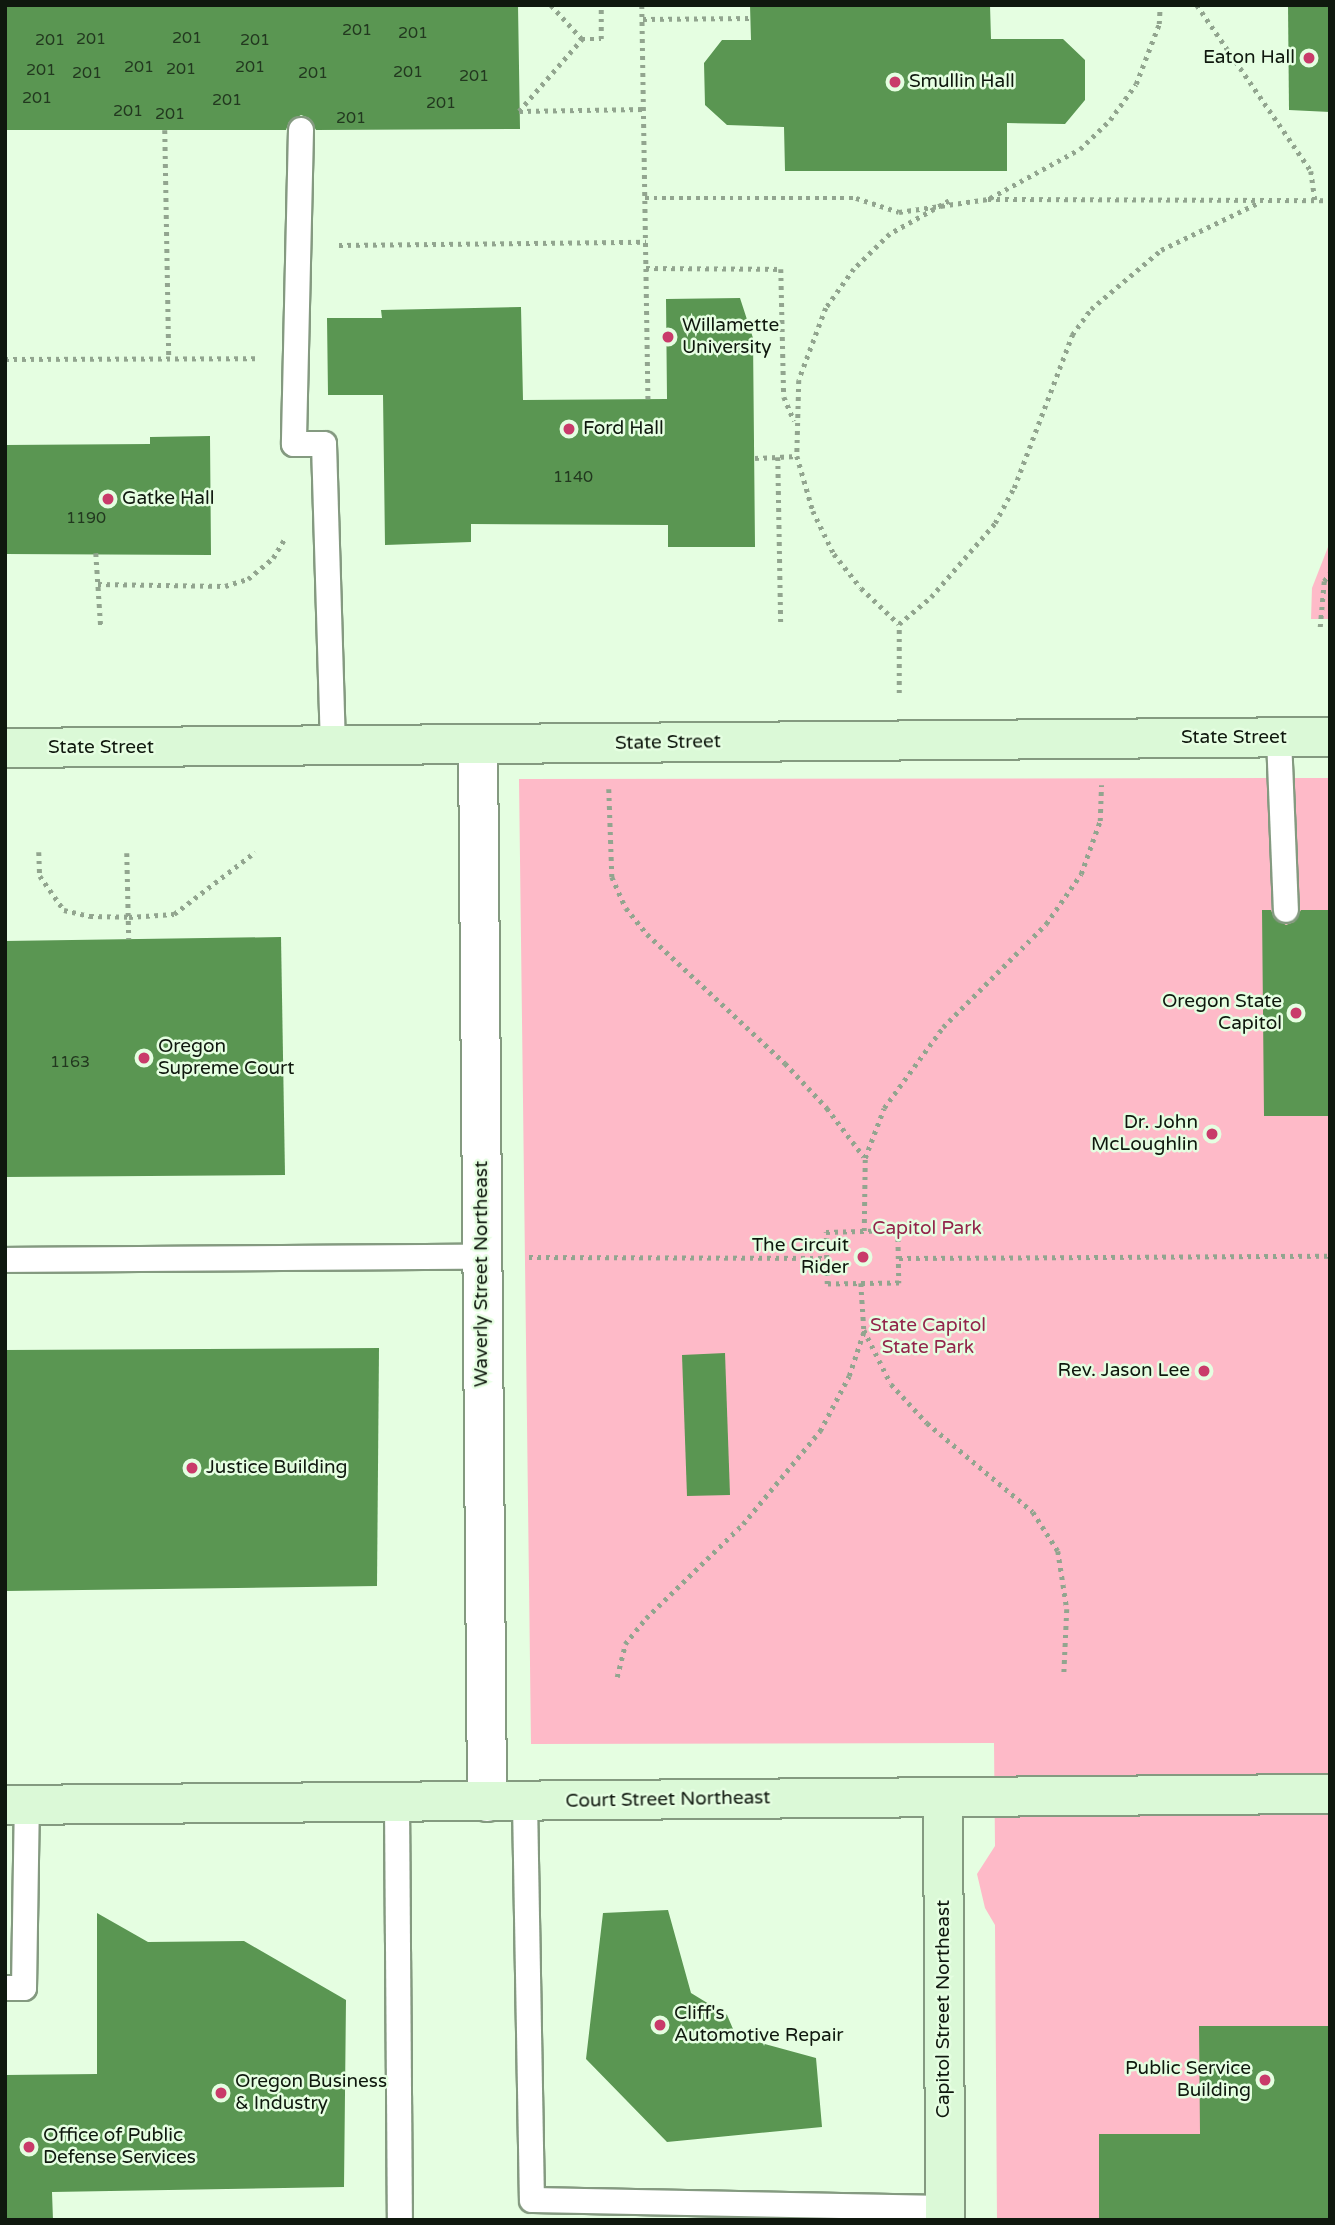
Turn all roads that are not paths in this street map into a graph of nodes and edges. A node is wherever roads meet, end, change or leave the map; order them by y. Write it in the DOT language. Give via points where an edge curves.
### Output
graph roads {
  1 [pos="301,130"];
  2 [pos="1330,737"];
  3 [pos="1279,738"];
  4 [pos="478,745"];
  5 [pos="332,746"];
  6 [pos="5,748"];
  7 [pos="1286,910"];
  8 [pos="483,1257"];
  9 [pos="5,1260"];
  10 [pos="1330,1794"];
  11 [pos="943,1797"];
  12 [pos="486,1802"];
  13 [pos="525,1802"];
  14 [pos="397,1803"];
  15 [pos="16,1805"];
  16 [pos="5,1988"];
  17 [pos="945,2214"];
  18 [pos="400,2220"];
  1 -- 5 [label="lane" via="294,444 324,444"];
  2 -- 3 [label="main road, State Street"];
  3 -- 4 [label="main road, State Street"];
  3 -- 7 [label="lane"];
  4 -- 5 [label="main road, State Street"];
  4 -- 8 [label="street, Waverly Street Northeast"];
  5 -- 6 [label="main road, State Street"];
  8 -- 9 [label="lane"];
  8 -- 12 [label="street, Waverly Street Northeast"];
  10 -- 11 [label="main road, Court Street Northeast"];
  11 -- 13 [label="main road, Court Street Northeast"];
  11 -- 17 [label="main road, Capitol Street Northeast"];
  12 -- 13 [label="main road, Court Street Northeast"];
  12 -- 14 [label="main road, Court Street Northeast"];
  13 -- 17 [label="lane" via="532,2200"];
  14 -- 15 [label="main road, Court Street Northeast"];
  14 -- 18 [label="lane"];
  15 -- 16 [label="lane" via="24,1988"];
}
